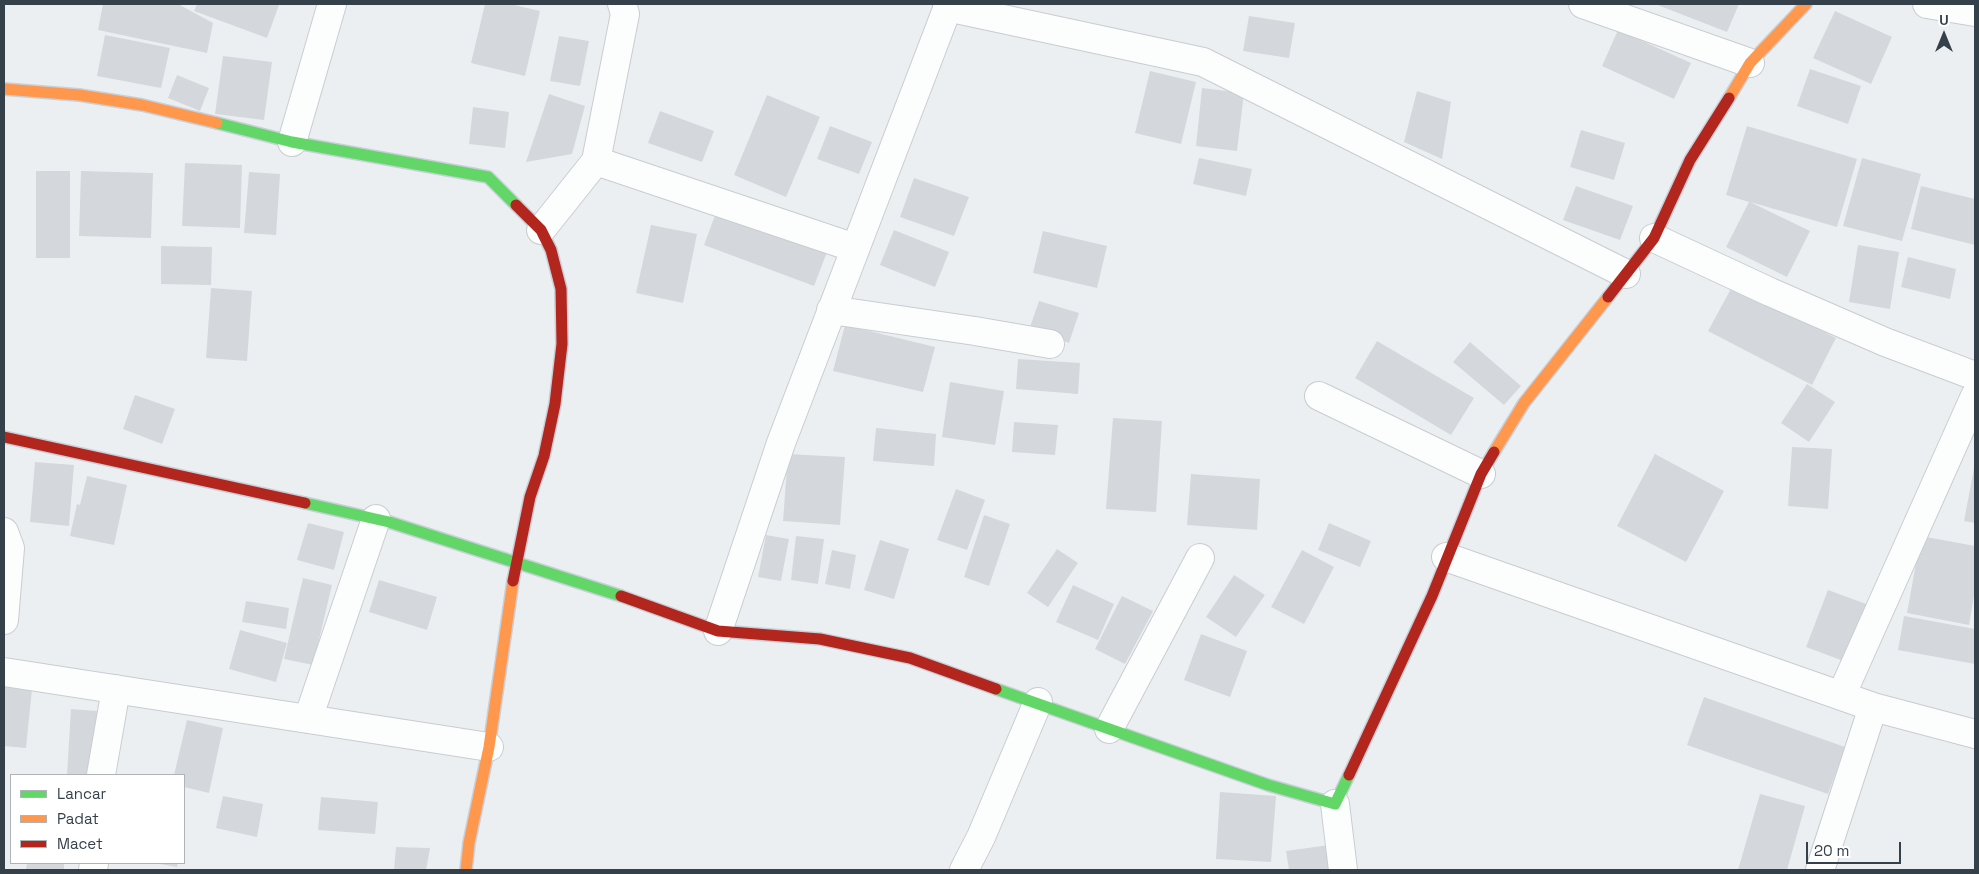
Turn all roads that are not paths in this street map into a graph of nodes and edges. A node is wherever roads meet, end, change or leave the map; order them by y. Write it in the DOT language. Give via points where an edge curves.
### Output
graph roads {
  1 [pos="332,4"];
  2 [pos="622,4"];
  3 [pos="1582,4"];
  4 [pos="1806,4"];
  5 [pos="1927,4"];
  6 [pos="948,5"];
  7 [pos="1975,12"];
  8 [pos="1750,63"];
  9 [pos="4,89"];
  10 [pos="292,142"];
  11 [pos="596,161"];
  12 [pos="542,230"];
  13 [pos="1654,238"];
  14 [pos="855,248"];
  15 [pos="1626,274"];
  16 [pos="831,310"];
  17 [pos="1050,344"];
  18 [pos="1975,376"];
  19 [pos="1319,396"];
  20 [pos="1975,396"];
  21 [pos="4,437"];
  22 [pos="1481,474"];
  23 [pos="376,519"];
  24 [pos="4,532"];
  25 [pos="1446,557"];
  26 [pos="1200,558"];
  27 [pos="516,562"];
  28 [pos="4,620"];
  29 [pos="718,631"];
  30 [pos="4,672"];
  31 [pos="116,689"];
  32 [pos="1841,696"];
  33 [pos="1038,702"];
  34 [pos="1873,707"];
  35 [pos="308,719"];
  36 [pos="1109,729"];
  37 [pos="1975,734"];
  38 [pos="489,747"];
  39 [pos="101,774"];
  40 [pos="1335,804"];
  41 [pos="466,870"];
  42 [pos="964,870"];
  43 [pos="1343,870"];
  44 [pos="1820,870"];
  1 -- 10 [label="street"];
  2 -- 11 [label="street" via="625,14"];
  3 -- 8 [label="street"];
  4 -- 8 [label="street"];
  5 -- 7 [label="street"];
  6 -- 14 [label="street"];
  6 -- 15 [label="street" via="1203,62"];
  8 -- 13 [label="street" via="1690,160"];
  9 -- 10 [label="street" via="79,95 142,105"];
  10 -- 12 [label="street" via="488,177"];
  11 -- 12 [label="street"];
  11 -- 14 [label="street"];
  12 -- 27 [label="street" via="552,250 562,289 562,344 546,448 530,497"];
  13 -- 15 [label="street"];
  13 -- 18 [label="street" via="1876,338"];
  14 -- 16 [label="street"];
  15 -- 22 [label="street" via="1524,403"];
  16 -- 17 [label="street"];
  16 -- 29 [label="street" via="781,443"];
  19 -- 22 [label="street"];
  20 -- 32 [label="street"];
  21 -- 23 [label="street"];
  22 -- 25 [label="street"];
  23 -- 27 [label="street"];
  23 -- 35 [label="street"];
  24 -- 28 [label="street" via="10,548"];
  25 -- 32 [label="street"];
  25 -- 40 [label="street" via="1432,596"];
  26 -- 36 [label="street"];
  27 -- 29 [label="street"];
  27 -- 38 [label="street"];
  29 -- 33 [label="street" via="820,638 910,658"];
  30 -- 31 [label="street"];
  31 -- 35 [label="street"];
  31 -- 39 [label="street"];
  32 -- 34 [label="street"];
  33 -- 36 [label="street"];
  33 -- 42 [label="street"];
  34 -- 37 [label="street"];
  34 -- 44 [label="street"];
  35 -- 38 [label="street"];
  36 -- 40 [label="street" via="1268,785"];
  38 -- 41 [label="street"];
  40 -- 43 [label="street"];
}
